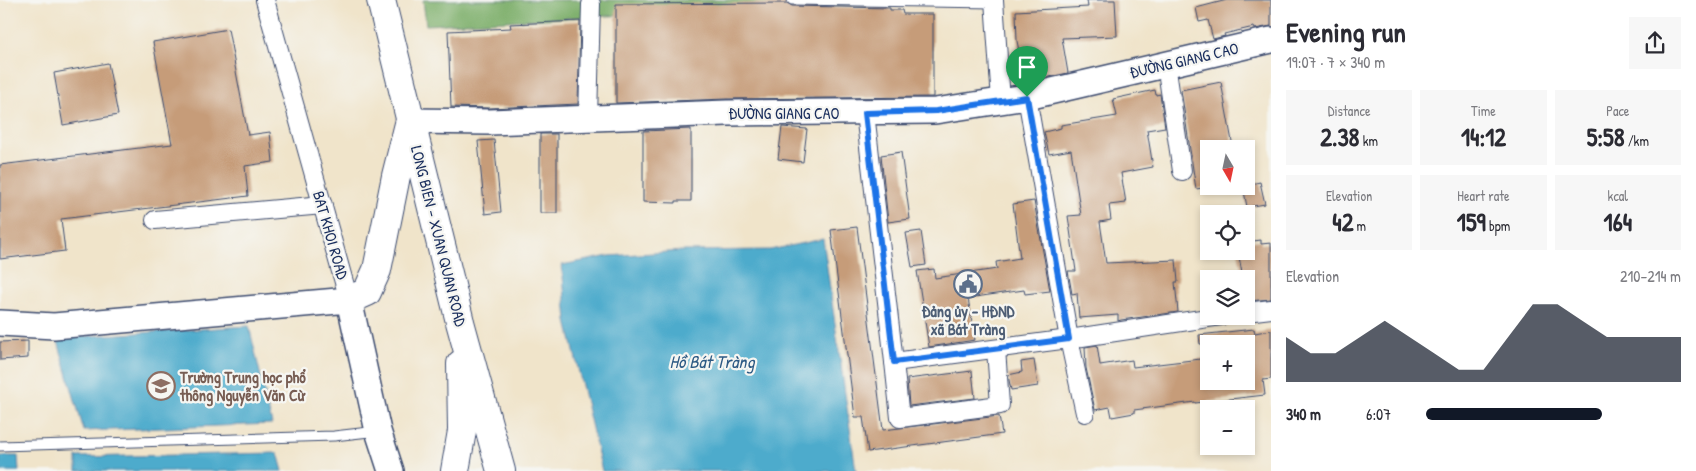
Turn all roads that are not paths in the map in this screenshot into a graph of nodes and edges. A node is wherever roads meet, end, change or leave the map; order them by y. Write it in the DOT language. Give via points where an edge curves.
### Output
graph roads {
  1 [pos="265,0"];
  2 [pos="381,0"];
  3 [pos="792,0"];
  4 [pos="994,1"];
  5 [pos="591,4"];
  6 [pos="1271,40"];
  7 [pos="1166,64"];
  8 [pos="1027,97"];
  9 [pos="1001,101"];
  10 [pos="865,113"];
  11 [pos="588,118"];
  12 [pos="410,121"];
  13 [pos="1182,171"];
  14 [pos="323,205"];
  15 [pos="155,220"];
  16 [pos="349,300"];
  17 [pos="1271,309"];
  18 [pos="1255,311"];
  19 [pos="1200,319"];
  20 [pos="460,322"];
  21 [pos="0,323"];
  22 [pos="1069,339"];
  23 [pos="996,349"];
  24 [pos="894,362"];
  25 [pos="1085,413"];
  26 [pos="378,431"];
  27 [pos="0,446"];
  28 [pos="391,471"];
  29 [pos="454,471"];
  30 [pos="501,471"];
  1 -- 14 [label="street, BAT KHOI ROAD"];
  2 -- 12 [label="main road, LONG BIEN – XUAN QUAN ROAD"];
  3 -- 4 [label="lane"];
  4 -- 9 [label="street"];
  5 -- 11 [label="street"];
  6 -- 7 [label="street, ĐƯỜNG GIANG CAO"];
  7 -- 8 [label="street, ĐƯỜNG GIANG CAO"];
  7 -- 13 [label="street"];
  8 -- 9 [label="street, ĐƯỜNG GIANG CAO"];
  8 -- 22 [label="street"];
  9 -- 10 [label="street, ĐƯỜNG GIANG CAO" via="936,111"];
  10 -- 11 [label="street, ĐƯỜNG GIANG CAO"];
  10 -- 24 [label="street"];
  11 -- 12 [label="street, ĐƯỜNG GIANG CAO"];
  12 -- 16 [label="main road" via="377,270 367,292"];
  12 -- 20 [label="main road, LONG BIEN – XUAN QUAN ROAD"];
  14 -- 15 [label="street"];
  14 -- 16 [label="street, BAT KHOI ROAD"];
  16 -- 21 [label="street" via="54,326"];
  16 -- 26 [label="street, BAT KHOI ROAD"];
  17 -- 18 [label="street"];
  19 -- 22 [label="street"];
  20 -- 29 [label="main road" via="462,431"];
  20 -- 30 [label="main road, LONG BIEN – XUAN QUAN ROAD"];
  22 -- 23 [label="street"];
  22 -- 25 [label="street"];
  23 -- 24 [label="street"];
  23 -- 24 [label="street" via="1000,405 900,418"];
  26 -- 27 [label="lane" via="334,436"];
  26 -- 28 [label="street, BAT KHOI ROAD"];
}
